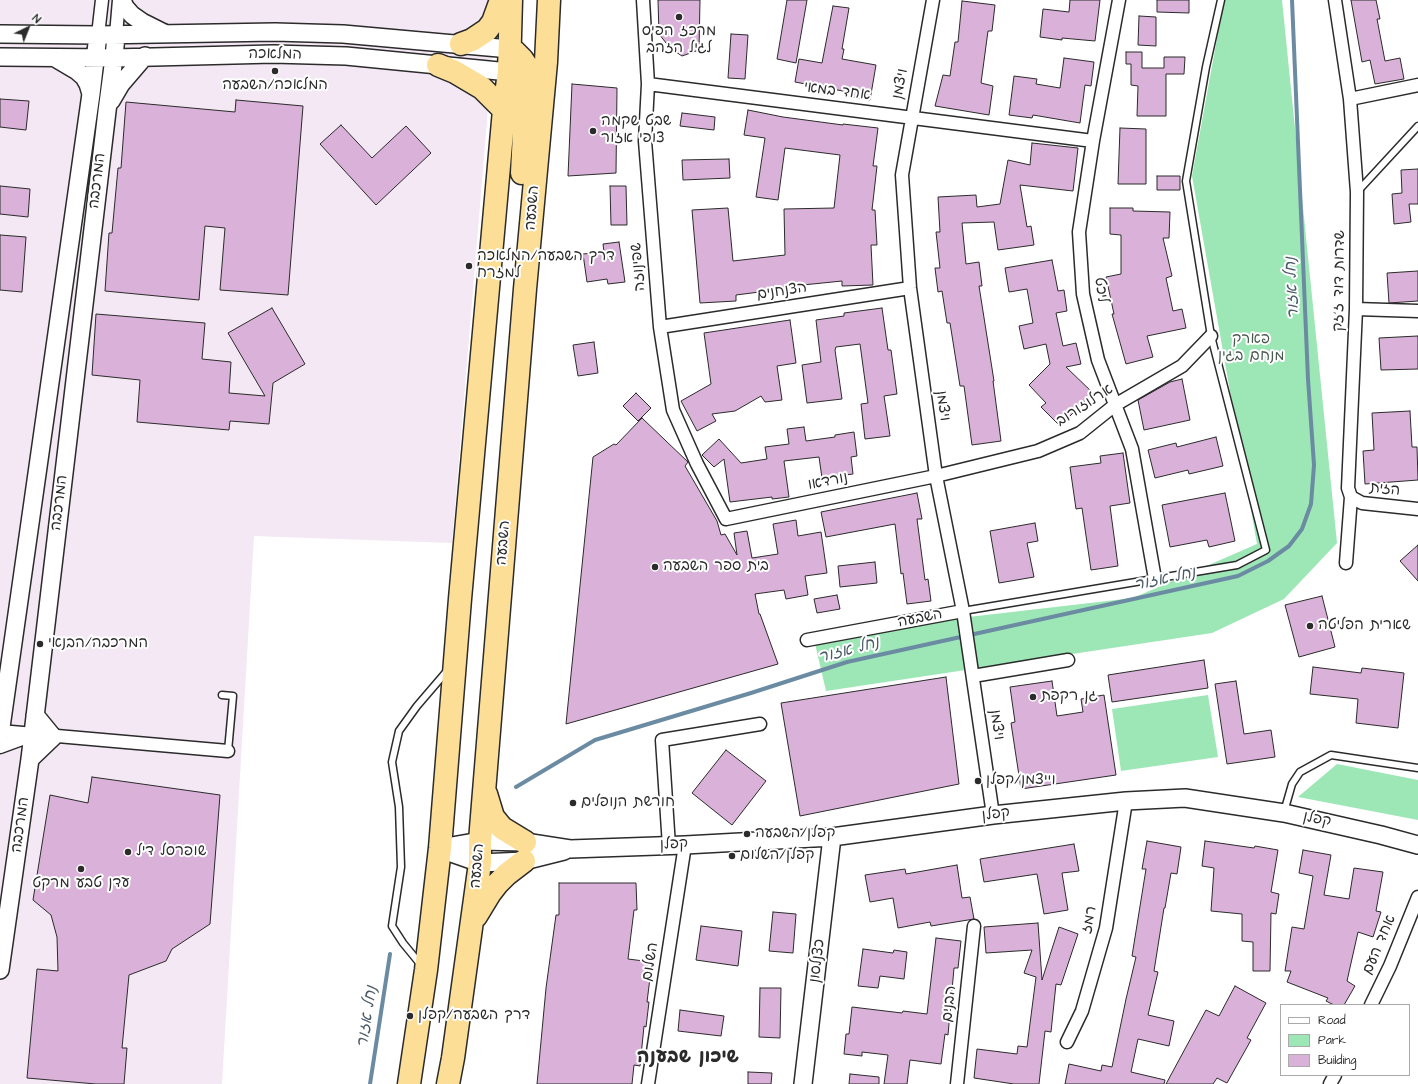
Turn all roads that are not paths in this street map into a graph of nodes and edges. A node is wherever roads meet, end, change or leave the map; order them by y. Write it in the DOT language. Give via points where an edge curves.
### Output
graph roads {
  1 [pos="102,0"];
  2 [pos="119,0"];
  3 [pos="122,0"];
  4 [pos="502,0"];
  5 [pos="511,0"];
  6 [pos="549,0"];
  7 [pos="643,0"];
  8 [pos="933,0"];
  9 [pos="1119,0"];
  10 [pos="1221,0"];
  11 [pos="1335,0"];
  12 [pos="166,33"];
  13 [pos="0,34"];
  14 [pos="98,35"];
  15 [pos="116,35"];
  16 [pos="461,44"];
  17 [pos="510,49"];
  18 [pos="53,56"];
  19 [pos="145,56"];
  20 [pos="0,57"];
  21 [pos="96,58"];
  22 [pos="114,58"];
  23 [pos="546,62"];
  24 [pos="438,65"];
  25 [pos="518,72"];
  26 [pos="648,84"];
  27 [pos="1418,85"];
  28 [pos="91,94"];
  29 [pos="1350,99"];
  30 [pos="504,110"];
  31 [pos="107,111"];
  32 [pos="911,117"];
  33 [pos="1418,126"];
  34 [pos="1093,141"];
  35 [pos="1357,192"];
  36 [pos="910,288"];
  37 [pos="525,289"];
  38 [pos="1356,309"];
  39 [pos="1418,311"];
  40 [pos="660,327"];
  41 [pos="1211,336"];
  42 [pos="1115,405"];
  43 [pos="936,476"];
  44 [pos="1351,497"];
  45 [pos="1418,509"];
  46 [pos="726,519"];
  47 [pos="1346,563"];
  48 [pos="1156,579"];
  49 [pos="964,616"];
  50 [pos="807,640"];
  51 [pos="455,660"];
  52 [pos="1068,660"];
  53 [pos="973,676"];
  54 [pos="222,695"];
  55 [pos="1,712"];
  56 [pos="35,715"];
  57 [pos="760,724"];
  58 [pos="0,731"];
  59 [pos="0,734"];
  60 [pos="33,735"];
  61 [pos="53,737"];
  62 [pos="0,747"];
  63 [pos="228,751"];
  64 [pos="30,759"];
  65 [pos="1418,768"];
  66 [pos="484,788"];
  67 [pos="1126,800"];
  68 [pos="1284,813"];
  69 [pos="993,815"];
  70 [pos="832,837"];
  71 [pos="480,841"];
  72 [pos="677,845"];
  73 [pos="1418,845"];
  74 [pos="440,848"];
  75 [pos="524,852"];
  76 [pos="480,862"];
  77 [pos="1418,897"];
  78 [pos="471,926"];
  79 [pos="974,926"];
  80 [pos="0,970"];
  81 [pos="426,970"];
  82 [pos="1371,1004"];
  83 [pos="1067,1042"];
  84 [pos="409,1084"];
  85 [pos="448,1084"];
  86 [pos="648,1084"];
  87 [pos="803,1084"];
  88 [pos="958,1084"];
  1 -- 14 [label="street"];
  2 -- 15 [label="street"];
  3 -- 12 [label="street" via="132,15"];
  4 -- 16 [label="highway" via="488,30"];
  5 -- 17 [label="highway"];
  6 -- 23 [label="highway, השבעה"];
  7 -- 26 [label="street, שפינוזה"];
  8 -- 32 [label="street, ויצמן"];
  9 -- 34 [label="street, ליכט"];
  10 -- 41 [label="lane" via="1206,67 1186,182"];
  11 -- 29 [label="street, שדרות דוד ז'זק"];
  12 -- 15 [label="street, המלאכה"];
  12 -- 16 [label="street, המלאכה" via="343,34"];
  13 -- 14 [label="street, המלאכה"];
  14 -- 15 [label="street, המלאכה"];
  14 -- 21 [label="street, המרכבה"];
  15 -- 22 [label="street, המרכבה"];
  16 -- 17 [label="street, המלאכה"];
  17 -- 25 [label="highway"];
  18 -- 20 [label="street, המלאכה"];
  18 -- 21 [label="street, המלאכה"];
  18 -- 28 [label="street" via="84,77"];
  19 -- 22 [label="street, המלאכה"];
  19 -- 24 [label="street, המלאכה" via="346,56"];
  19 -- 31 [label="street" via="121,84"];
  21 -- 22 [label="street, המלאכה"];
  21 -- 28 [label="street, המרכבה"];
  22 -- 31 [label="street, המרכבה"];
  23 -- 25 [label="street" via="538,69"];
  23 -- 37 [label="highway, השבעה"];
  24 -- 25 [label="street, המלאכה"];
  24 -- 30 [label="highway" via="482,88"];
  25 -- 30 [label="highway"];
  25 -- 37 [label="highway"];
  26 -- 32 [label="street, אחד במאי"];
  26 -- 40 [label="street, שפינוזה" via="645,141"];
  27 -- 29 [label="street"];
  28 -- 55 [label="street, המרכבה"];
  29 -- 35 [label="street, שדרות דוד ז'זק"];
  30 -- 51 [label="highway"];
  31 -- 56 [label="street, המרכבה"];
  32 -- 34 [label="street, אחד במאי"];
  32 -- 36 [label="street, ויצמן" via="902,175"];
  33 -- 35 [label="lane"];
  34 -- 42 [label="street, ליכט" via="1079,232 1083,294 1098,360"];
  35 -- 38 [label="street, שדרות דוד ז'זק"];
  36 -- 40 [label="street, הצנחנים"];
  36 -- 43 [label="street, ויצמן"];
  37 -- 66 [label="highway, השבעה"];
  38 -- 39 [label="street"];
  38 -- 44 [label="street, שדרות דוד ז'זק" via="1348,488"];
  40 -- 46 [label="street, שפינוזה" via="673,410 697,464"];
  41 -- 42 [label="street, ארלוזורוב" via="1182,366"];
  41 -- 48 [label="lane" via="1266,550 1237,565"];
  42 -- 43 [label="street, ארלוזורוב" via="1080,433 1038,451"];
  42 -- 48 [label="street, ליכט" via="1132,449"];
  43 -- 46 [label="street, נורדאו"];
  43 -- 49 [label="street, ויצמן"];
  44 -- 45 [label="street, הזית" via="1362,503"];
  44 -- 47 [label="street, שדרות דוד ז'זק"];
  48 -- 49 [label="lane"];
  49 -- 50 [label="street, השבעה"];
  49 -- 53 [label="street, ויצמן"];
  51 -- 74 [label="highway"];
  51 -- 81 [label="lane" via="399,731 392,762 399,806 401,867 392,926"];
  52 -- 53 [label="street"];
  53 -- 69 [label="street, ויצמן"];
  54 -- 63 [label="lane" via="233,696"];
  55 -- 58 [label="street, המרכבה"];
  56 -- 60 [label="street, המרכבה"];
  56 -- 61 [label="street"];
  57 -- 72 [label="street, השלום" via="662,740"];
  58 -- 59 [label="street, המרכבה"];
  58 -- 60 [label="street"];
  60 -- 61 [label="street"];
  60 -- 62 [label="street"];
  60 -- 64 [label="street, המרכבה"];
  61 -- 63 [label="street"];
  61 -- 64 [label="street"];
  64 -- 80 [label="street, המרכבה"];
  65 -- 68 [label="lane" via="1331,755 1300,772 1292,784"];
  66 -- 71 [label="highway, השבעה"];
  66 -- 75 [label="highway" via="493,817"];
  67 -- 68 [label="street, קפלן" via="1185,798"];
  67 -- 69 [label="street, קפלן"];
  67 -- 83 [label="street, רמז" via="1106,928 1082,1011"];
  68 -- 73 [label="street, קפלן"];
  69 -- 70 [label="street, קפלן"];
  70 -- 72 [label="street, קפלן"];
  70 -- 87 [label="street, כצנלסון"];
  71 -- 74 [label="street, קפלן"];
  71 -- 75 [label="street, קפלן"];
  71 -- 76 [label="highway, השבעה"];
  72 -- 75 [label="street, קפלן"];
  72 -- 86 [label="street, השלום"];
  74 -- 76 [label="street, קפלן"];
  74 -- 81 [label="highway"];
  75 -- 76 [label="street, קפלן"];
  75 -- 78 [label="highway" via="490,893"];
  76 -- 78 [label="highway, השבעה"];
  77 -- 82 [label="street, אחד העם" via="1390,966"];
  78 -- 85 [label="highway, השבעה"];
  79 -- 88 [label="street, הבנים"];
  81 -- 84 [label="highway"];
}
